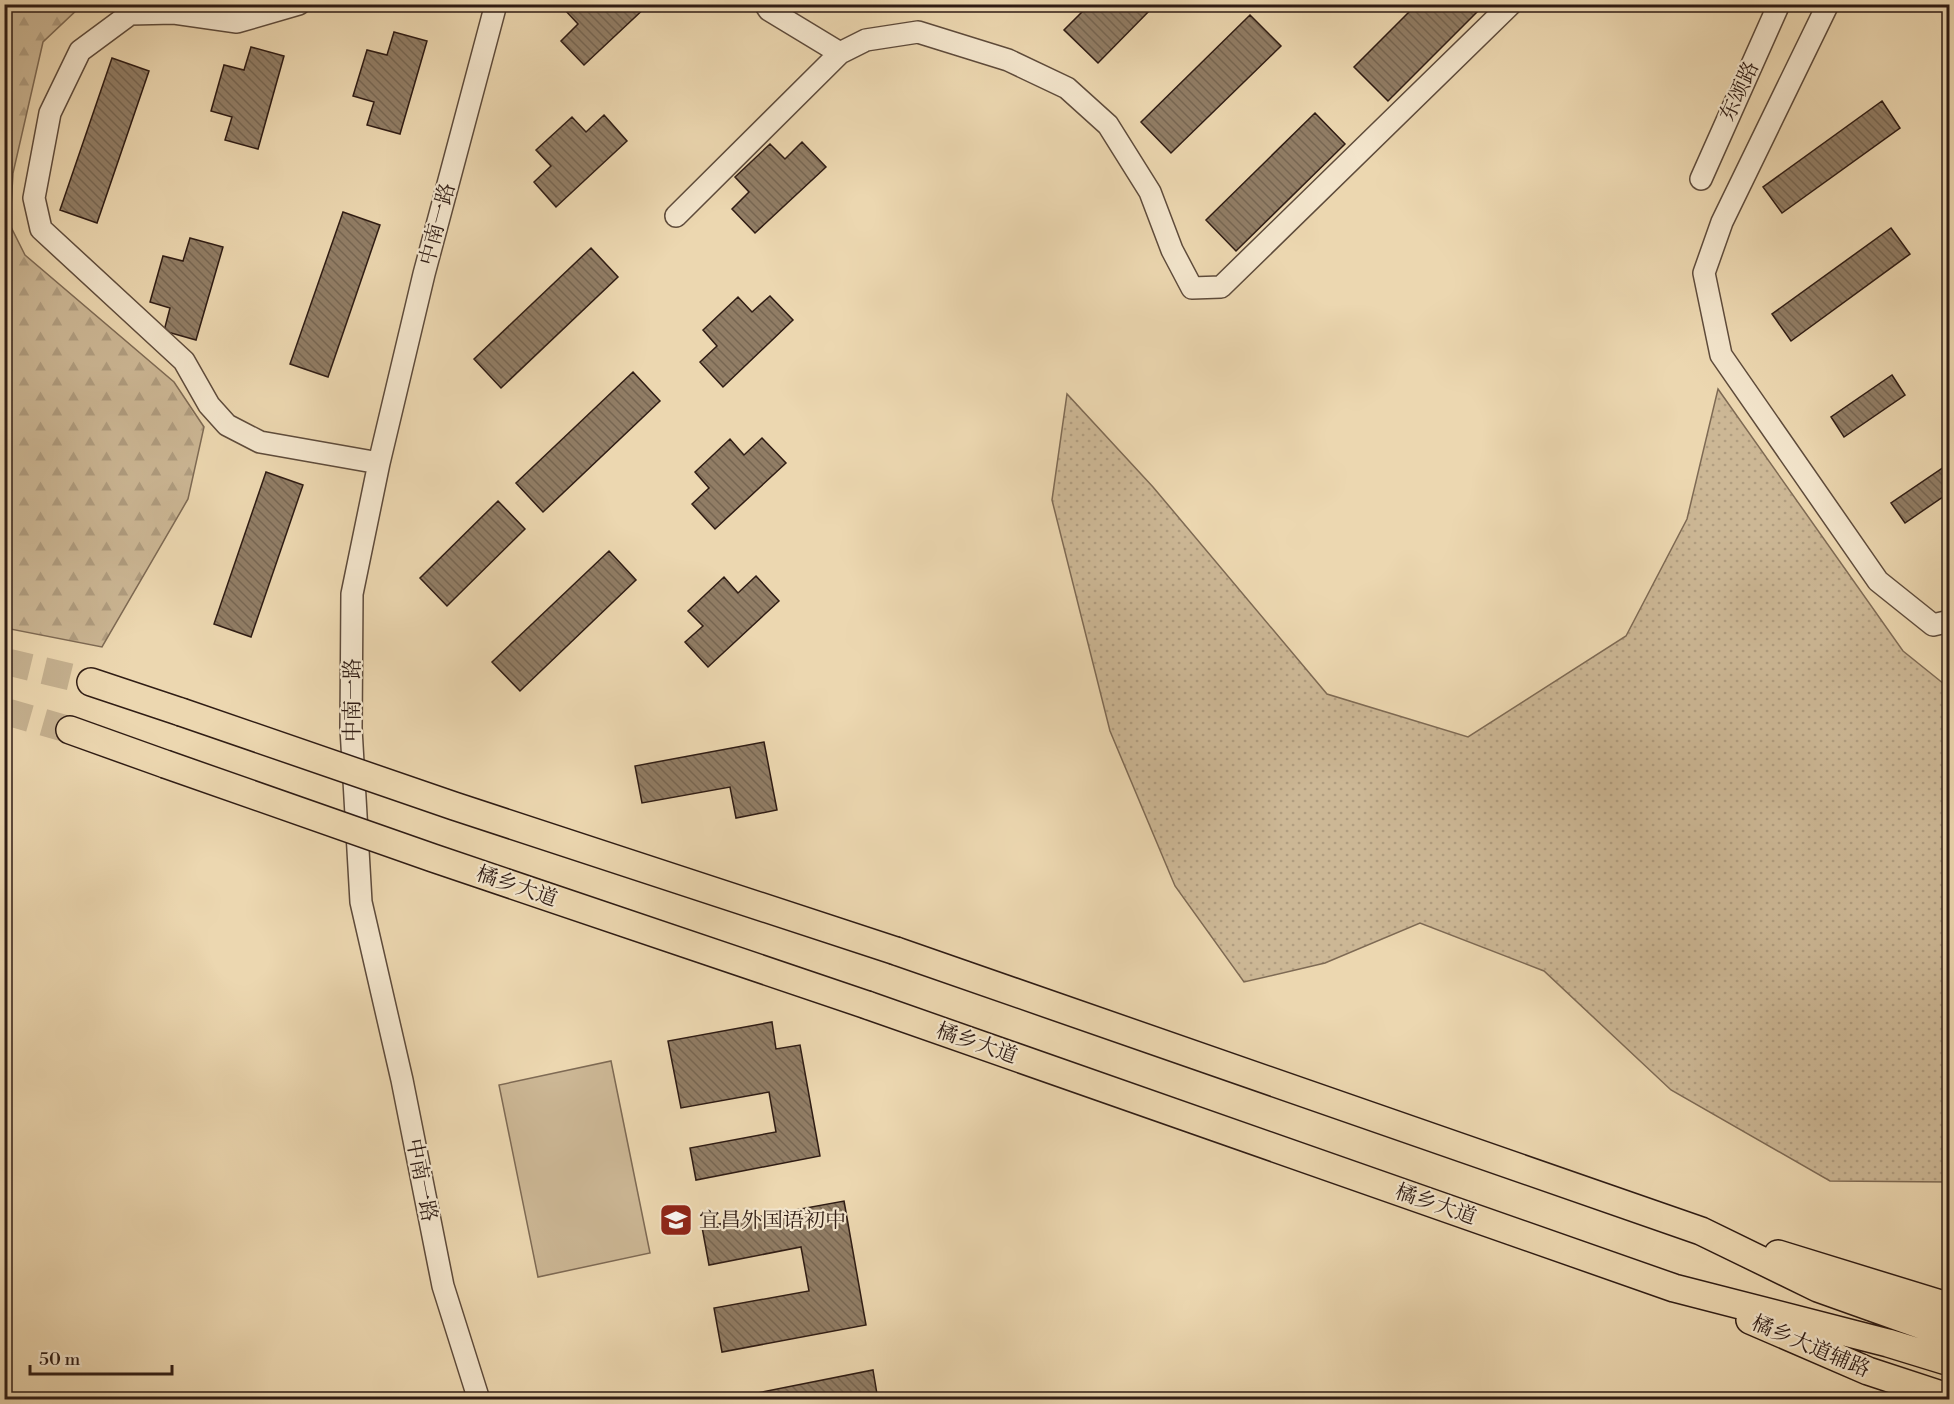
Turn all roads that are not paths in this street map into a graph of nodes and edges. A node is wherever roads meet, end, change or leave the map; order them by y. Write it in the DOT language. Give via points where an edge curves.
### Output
graph roads {
  1 [pos="299,4"];
  2 [pos="496,4"];
  3 [pos="765,4"];
  4 [pos="1511,4"];
  5 [pos="1779,4"];
  6 [pos="1828,4"];
  7 [pos="840,53"];
  8 [pos="1701,179"];
  9 [pos="676,216"];
  10 [pos="379,462"];
  11 [pos="1950,621"];
  12 [pos="91,682"];
  13 [pos="70,730"];
  14 [pos="1701,1231"];
  15 [pos="1674,1288"];
  16 [pos="1950,1306"];
  17 [pos="1950,1335"];
  18 [pos="1950,1362"];
  19 [pos="1950,1398"];
  20 [pos="479,1400"];
  1 -- 10 [label="street" via="237,22 174,13 130,14 80,51 50,113 34,198 41,229 184,361 209,405 227,425 260,442"];
  2 -- 10 [label="street, 中南一路"];
  3 -- 7 [label="street"];
  4 -- 7 [label="street" via="1221,287 1192,288 1172,250 1150,192 1108,125 1068,88 1008,60 918,32 866,40"];
  5 -- 8 [label="street, 东颂路"];
  6 -- 11 [label="street" via="1722,222 1704,273 1720,355 1878,581 1933,625"];
  7 -- 9 [label="street"];
  10 -- 20 [label="street, 中南一路" via="352,594 351,728 361,902 443,1286"];
  12 -- 14 [label="main road, bridge" via="896,951"];
  13 -- 15 [label="main road, 橘乡大道, bridge"];
  14 -- 16 [label="main road"];
  14 -- 17 [label="main road" via="1818,1288"];
  15 -- 18 [label="main road, 橘乡大道" via="1888,1342"];
  15 -- 19 [label="main road, 橘乡大道辅路" via="1868,1371"];
}
